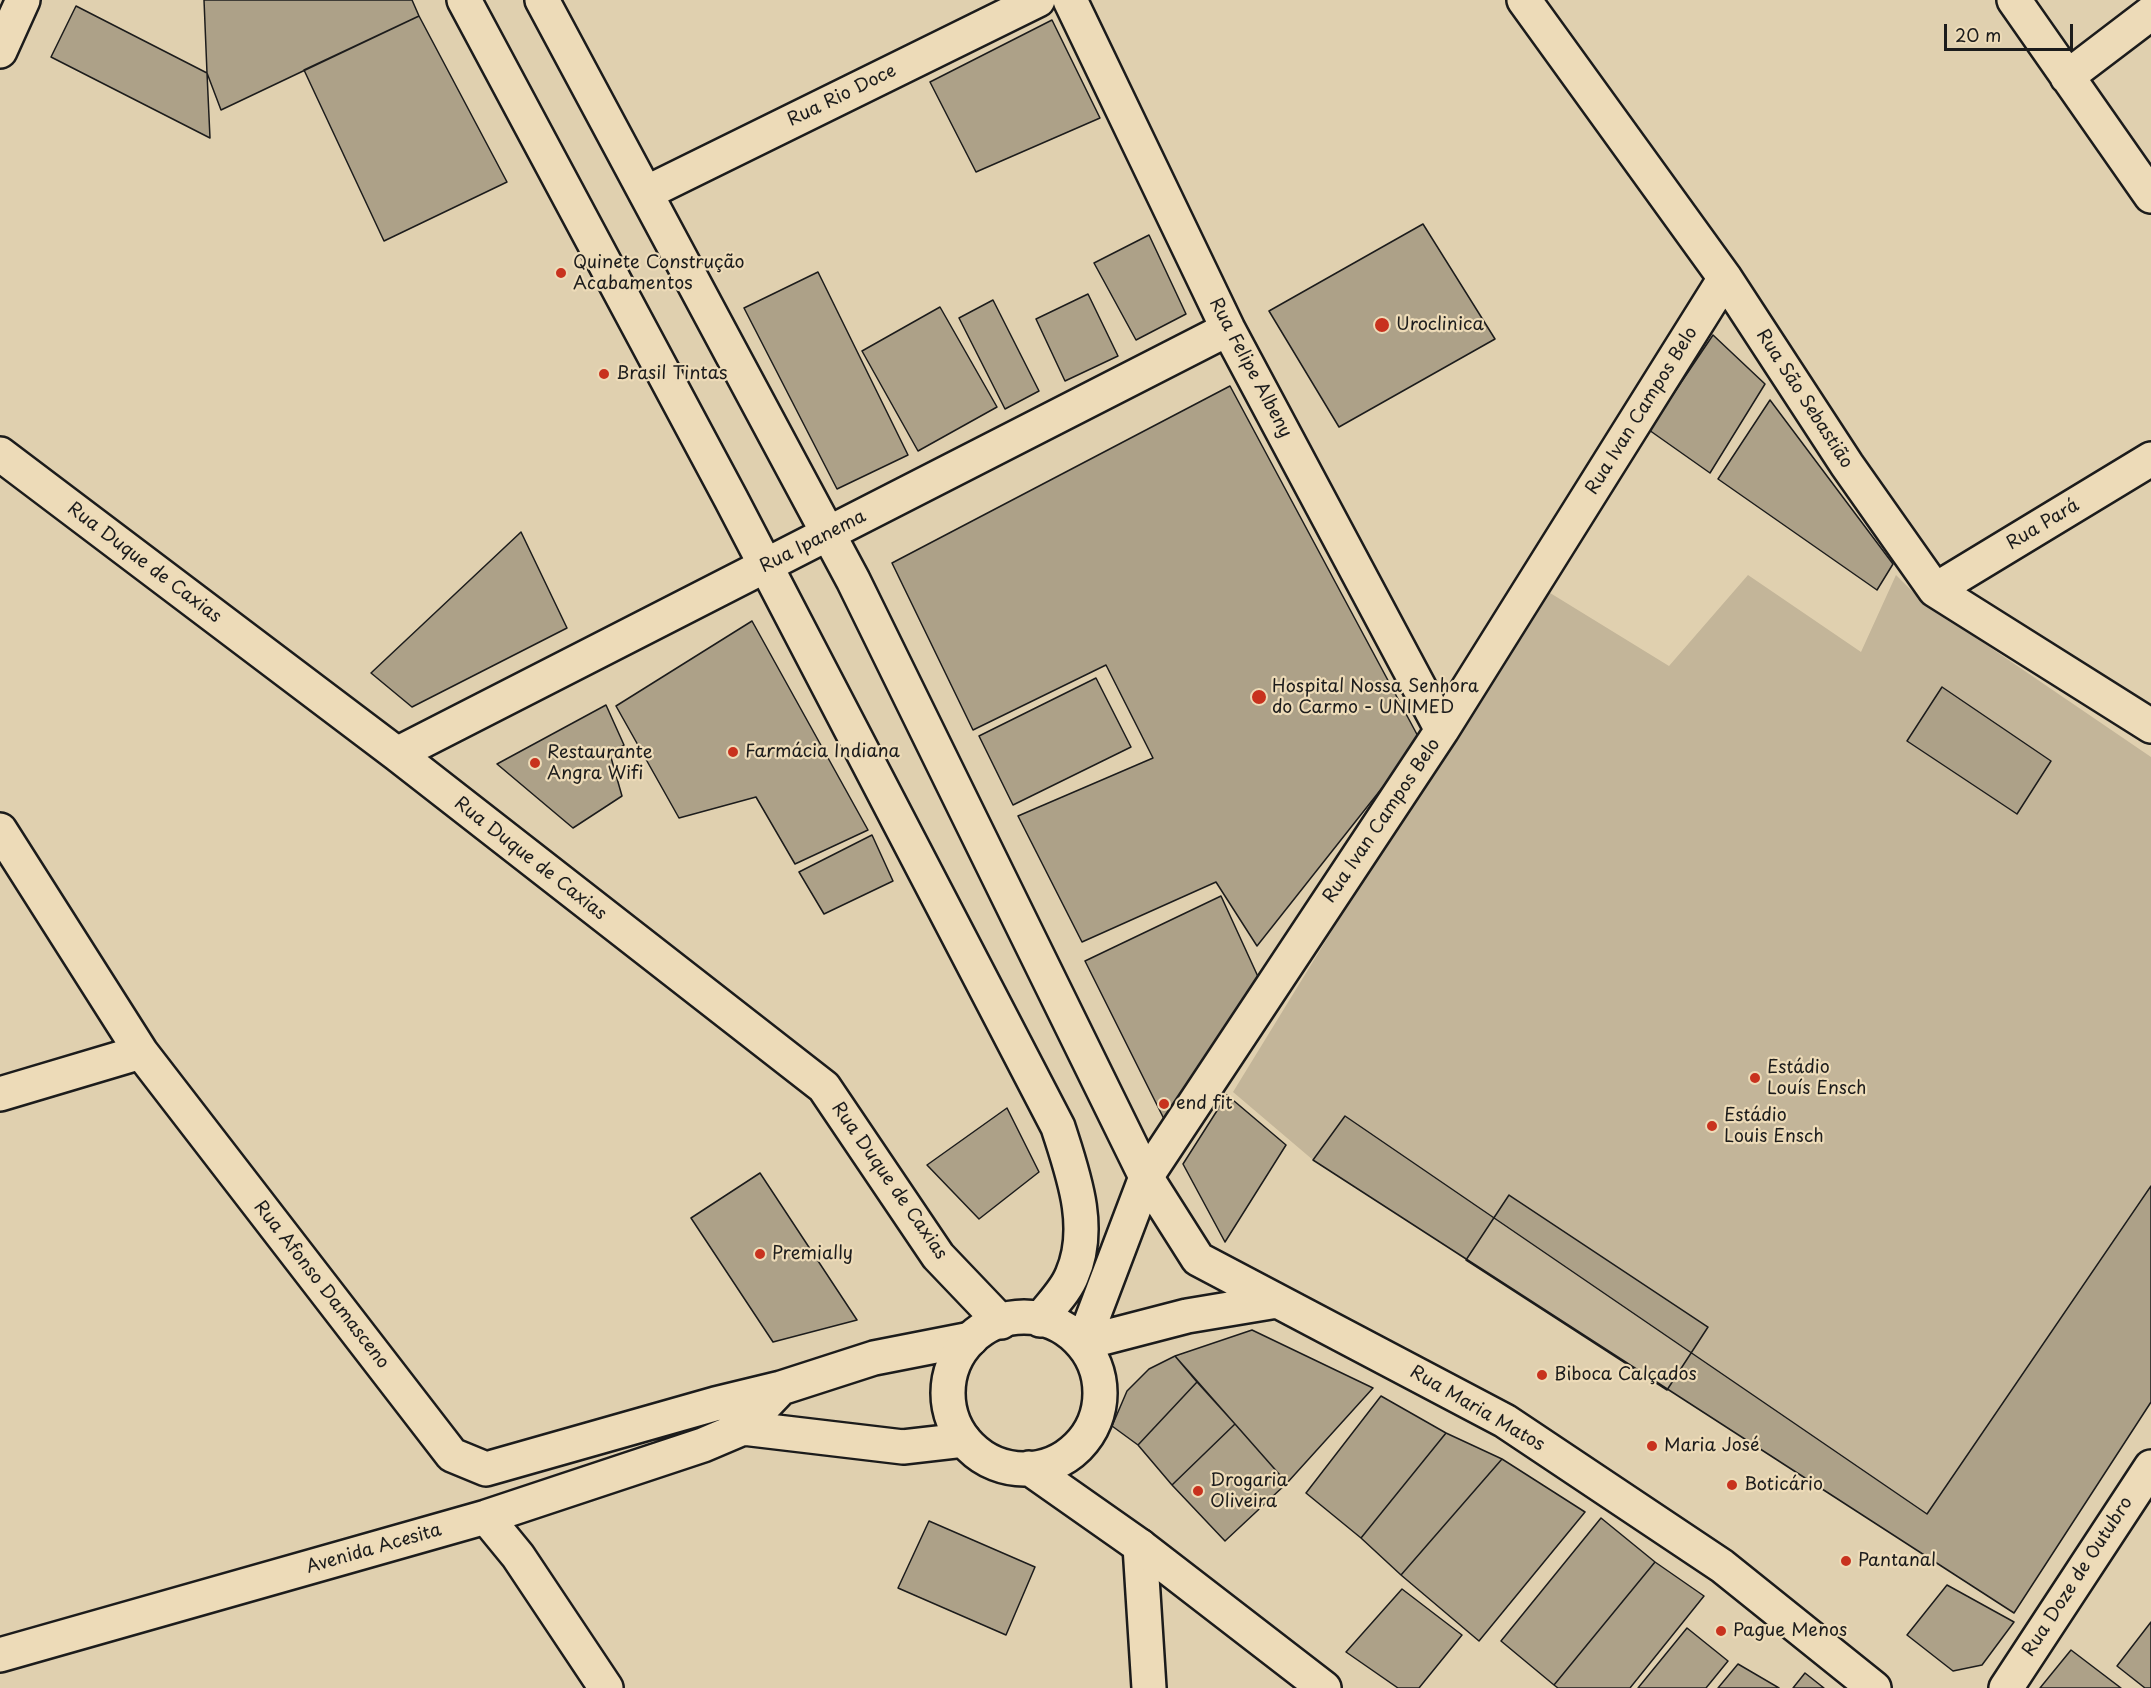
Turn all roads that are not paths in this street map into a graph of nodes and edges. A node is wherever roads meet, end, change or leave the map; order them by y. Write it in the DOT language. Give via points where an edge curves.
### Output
graph roads {
  1 [pos="23,0"];
  2 [pos="464,0"];
  3 [pos="543,0"];
  4 [pos="1038,0"];
  5 [pos="1070,0"];
  6 [pos="2014,0"];
  7 [pos="1528,2"];
  8 [pos="2151,13"];
  9 [pos="0,51"];
  10 [pos="2067,77"];
  11 [pos="646,193"];
  12 [pos="2151,196"];
  13 [pos="1725,278"];
  14 [pos="1228,329"];
  15 [pos="0,454"];
  16 [pos="2151,459"];
  17 [pos="827,534"];
  18 [pos="764,567"];
  19 [pos="1935,590"];
  20 [pos="2151,726"];
  21 [pos="1442,730"];
  22 [pos="397,754"];
  23 [pos="0,830"];
  24 [pos="141,1052"];
  25 [pos="0,1094"];
  26 [pos="1146,1177"];
  27 [pos="1277,1301"];
  28 [pos="1040,1320"];
  29 [pos="1001,1322"];
  30 [pos="971,1339"];
  31 [pos="1083,1343"];
  32 [pos="782,1388"];
  33 [pos="743,1428"];
  34 [pos="964,1440"];
  35 [pos="2151,1467"];
  36 [pos="1029,1468"];
  37 [pos="486,1517"];
  38 [pos="1140,1546"];
  39 [pos="0,1655"];
  40 [pos="606,1688"];
  41 [pos="1149,1688"];
  42 [pos="1324,1688"];
  43 [pos="1874,1688"];
  44 [pos="2006,1688"];
  1 -- 9 [label="street"];
  2 -- 18 [label="street"];
  3 -- 11 [label="street, Rua Maria Matos"];
  4 -- 11 [label="street, Rua Rio Doce"];
  5 -- 14 [label="street, Rua Felipe Albeny"];
  6 -- 10 [label="street"];
  7 -- 13 [label="street, Rua São Sebastião"];
  8 -- 10 [label="street"];
  10 -- 12 [label="street"];
  11 -- 17 [label="street, Rua Maria Matos"];
  13 -- 19 [label="street, Rua São Sebastião" via="1847,465"];
  13 -- 21 [label="street, Rua Ivan Campos Belo"];
  14 -- 17 [label="street, Rua Ipanema"];
  14 -- 21 [label="street, Rua Felipe Albeny"];
  15 -- 22 [label="street, Rua Duque de Caxias"];
  16 -- 19 [label="street, Rua Pará"];
  17 -- 18 [label="street, Rua Ipanema"];
  17 -- 26 [label="street, Rua Maria Matos"];
  18 -- 22 [label="street, Rua Ipanema"];
  18 -- 28 [label="street" via="1058,1127 1076,1182 1081,1234 1072,1276"];
  19 -- 20 [label="street, Rua São Sebastião"];
  21 -- 26 [label="street, Rua Ivan Campos Belo"];
  22 -- 29 [label="street, Rua Duque de Caxias" via="824,1087 938,1256"];
  23 -- 24 [label="street, Rua Afonso Damasceno"];
  24 -- 25 [label="street"];
  24 -- 32 [label="street, Rua Afonso Damasceno" via="452,1455 486,1469"];
  26 -- 27 [label="street, Rua Maria Matos" via="1198,1259"];
  26 -- 31 [label="street, Rua Ivan Campos Belo"];
  27 -- 31 [label="street" via="1187,1316"];
  27 -- 43 [label="street, Rua Maria Matos" via="1505,1421 1722,1566"];
  28 -- 29 [label="street"];
  28 -- 31 [label="street" via="1067,1329"];
  29 -- 30 [label="street"];
  30 -- 32 [label="street, Avenida Acesita" via="874,1358"];
  30 -- 34 [label="street" via="952,1367 947,1391 950,1415"];
  31 -- 36 [label="street" via="1101,1388 1099,1412 1074,1453 1053,1465"];
  32 -- 33 [label="street, Avenida Acesita"];
  33 -- 34 [label="street, Avenida Acesita" via="903,1447"];
  33 -- 37 [label="street, Avenida Acesita"];
  34 -- 36 [label="street" via="986,1460"];
  35 -- 44 [label="street, Rua Doze de Outubro"];
  36 -- 38 [label="street"];
  37 -- 39 [label="street, Avenida Acesita"];
  37 -- 40 [label="street" via="518,1556"];
  38 -- 41 [label="street"];
  38 -- 42 [label="street"];
}
